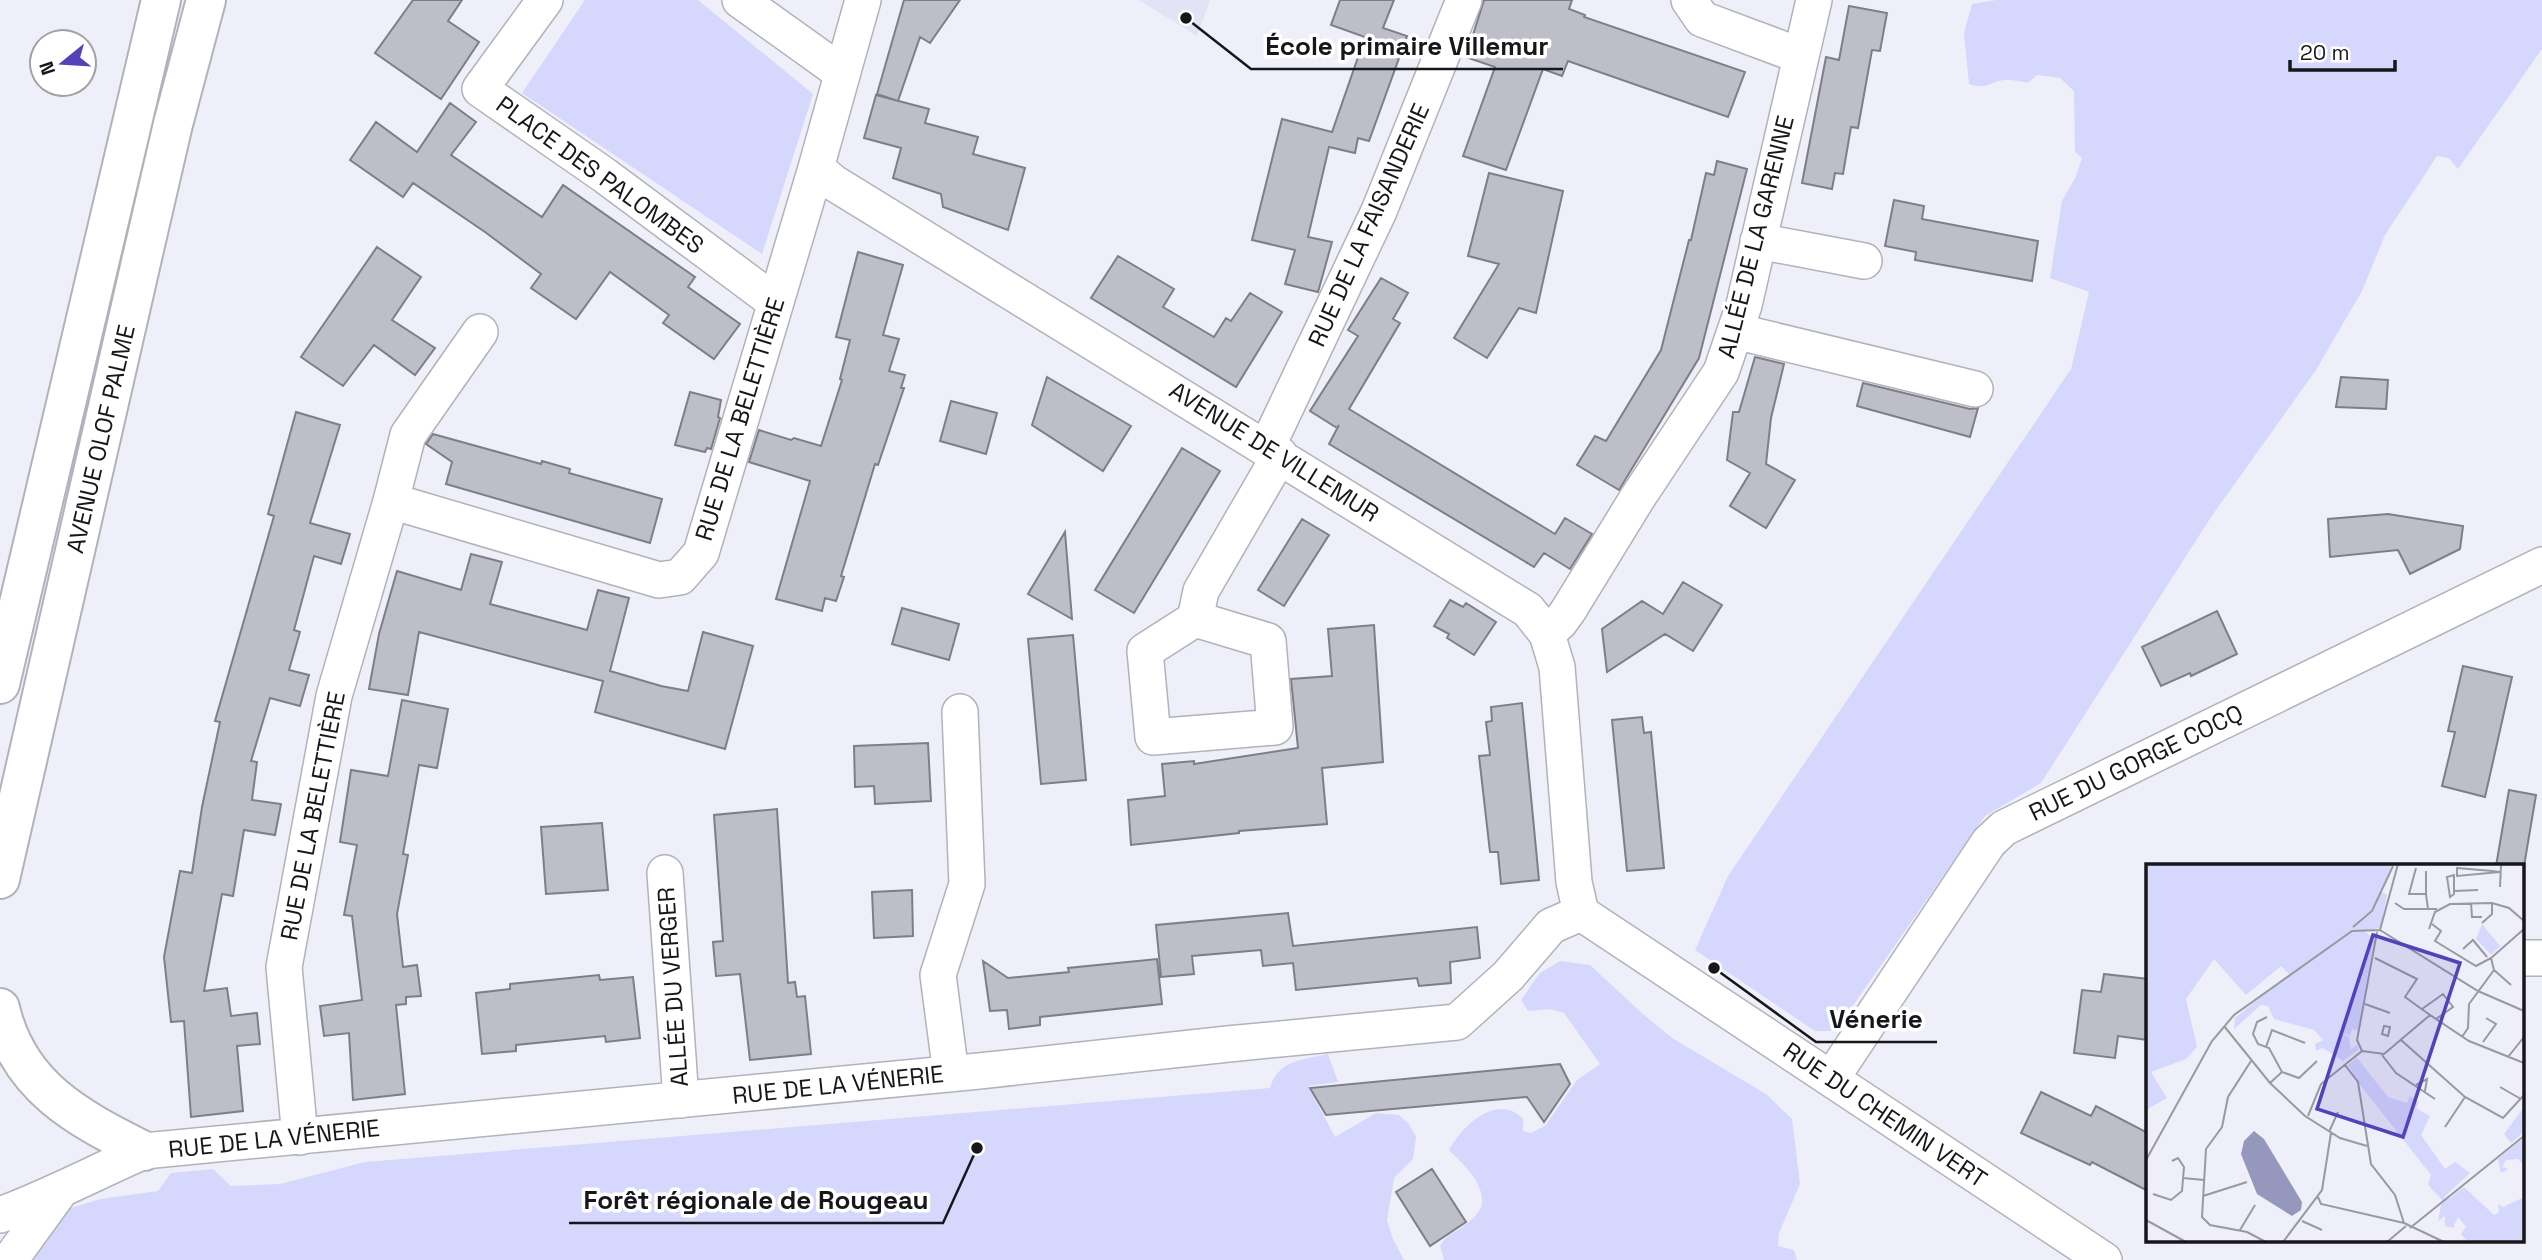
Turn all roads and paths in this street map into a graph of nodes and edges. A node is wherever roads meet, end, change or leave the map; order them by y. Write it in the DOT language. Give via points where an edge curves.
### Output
graph roads {
  1 [pos="161,0"];
  2 [pos="206,0"];
  3 [pos="545,0"];
  4 [pos="740,0"];
  5 [pos="863,0"];
  6 [pos="1464,0"];
  7 [pos="1689,0"];
  8 [pos="1814,0"];
  9 [pos="1801,56"];
  10 [pos="842,73"];
  11 [pos="816,168"];
  12 [pos="1758,241"];
  13 [pos="1864,261"];
  14 [pos="775,302"];
  15 [pos="1735,331"];
  16 [pos="480,332"];
  17 [pos="1975,388"];
  18 [pos="1274,451"];
  19 [pos="391,501"];
  20 [pos="2542,565"];
  21 [pos="1195,619"];
  22 [pos="1547,634"];
  23 [pos="0,684"];
  24 [pos="960,712"];
  25 [pos="665,873"];
  26 [pos="0,878"];
  27 [pos="1581,913"];
  28 [pos="2524,958"];
  29 [pos="2542,958"];
  30 [pos="0,1008"];
  31 [pos="951,1074"];
  32 [pos="1831,1079"];
  33 [pos="681,1100"];
  34 [pos="300,1137"];
  35 [pos="144,1151"];
  36 [pos="60,1191"];
  37 [pos="0,1215"];
  38 [pos="10,1260"];
  39 [pos="2104,1260"];
  1 -- 23 [label="main road, AVENUE OLOF PALME"];
  2 -- 26 [label="main road, AVENUE OLOF PALME" via="154,204"];
  3 -- 14 [label="street, PLACE DES PALOMBES" via="480,89"];
  4 -- 10 [label="street"];
  5 -- 10 [label="street"];
  6 -- 18 [label="street, RUE DE LA FAISANDERIE" via="1379,211"];
  7 -- 9 [label="street" via="1702,19"];
  8 -- 9 [label="street, ALLÉE DE LA GARENNE"];
  9 -- 12 [label="street, ALLÉE DE LA GARENNE"];
  10 -- 11 [label="street"];
  11 -- 14 [label="street, RUE DE LA BELETTIÈRE"];
  11 -- 18 [label="street, AVENUE DE VILLEMUR"];
  12 -- 13 [label="street"];
  12 -- 15 [label="street, ALLÉE DE LA GARENNE"];
  14 -- 19 [label="street, RUE DE LA BELETTIÈRE" via="701,553 680,577 659,580"];
  15 -- 17 [label="street"];
  15 -- 22 [label="street, ALLÉE DE LA GARENNE" via="1721,372 1568,611"];
  16 -- 19 [label="street, RUE DE LA BELETTIÈRE" via="408,435"];
  18 -- 21 [label="street, RUE DE LA FAISANDERIE" via="1201,590"];
  18 -- 22 [label="street, AVENUE DE VILLEMUR" via="1528,610"];
  19 -- 34 [label="street, RUE DE LA BELETTIÈRE" via="334,696 284,967"];
  20 -- 32 [label="street, RUE DU GORGE COCQ" via="2004,828 1989,842"];
  22 -- 27 [label="street, AVENUE DE VILLEMUR" via="1557,667 1574,882"];
  24 -- 31 [label="street" via="967,884 938,975"];
  25 -- 33 [label="street, ALLÉE DU VERGER"];
  27 -- 31 [label="street, RUE DE LA VÉNERIE" via="1551,926 1508,976 1457,1023"];
  27 -- 32 [label="street, RUE DU CHEMIN VERT"];
  28 -- 29 [label="street"];
  30 -- 35 [label="main road" via="5,1030 48,1094 86,1122"];
  31 -- 33 [label="street, RUE DE LA VÉNERIE"];
  32 -- 39 [label="street, RUE DU CHEMIN VERT"];
  33 -- 34 [label="street, RUE DE LA VÉNERIE"];
  34 -- 35 [label="street, RUE DE LA VÉNERIE"];
  35 -- 36 [label="street, RUE DE LA VÉNERIE"];
  36 -- 37 [label="street, RUE DE LA VÉNERIE"];
  36 -- 38 [label="street, RUE DE LA VÉNERIE"];
}
